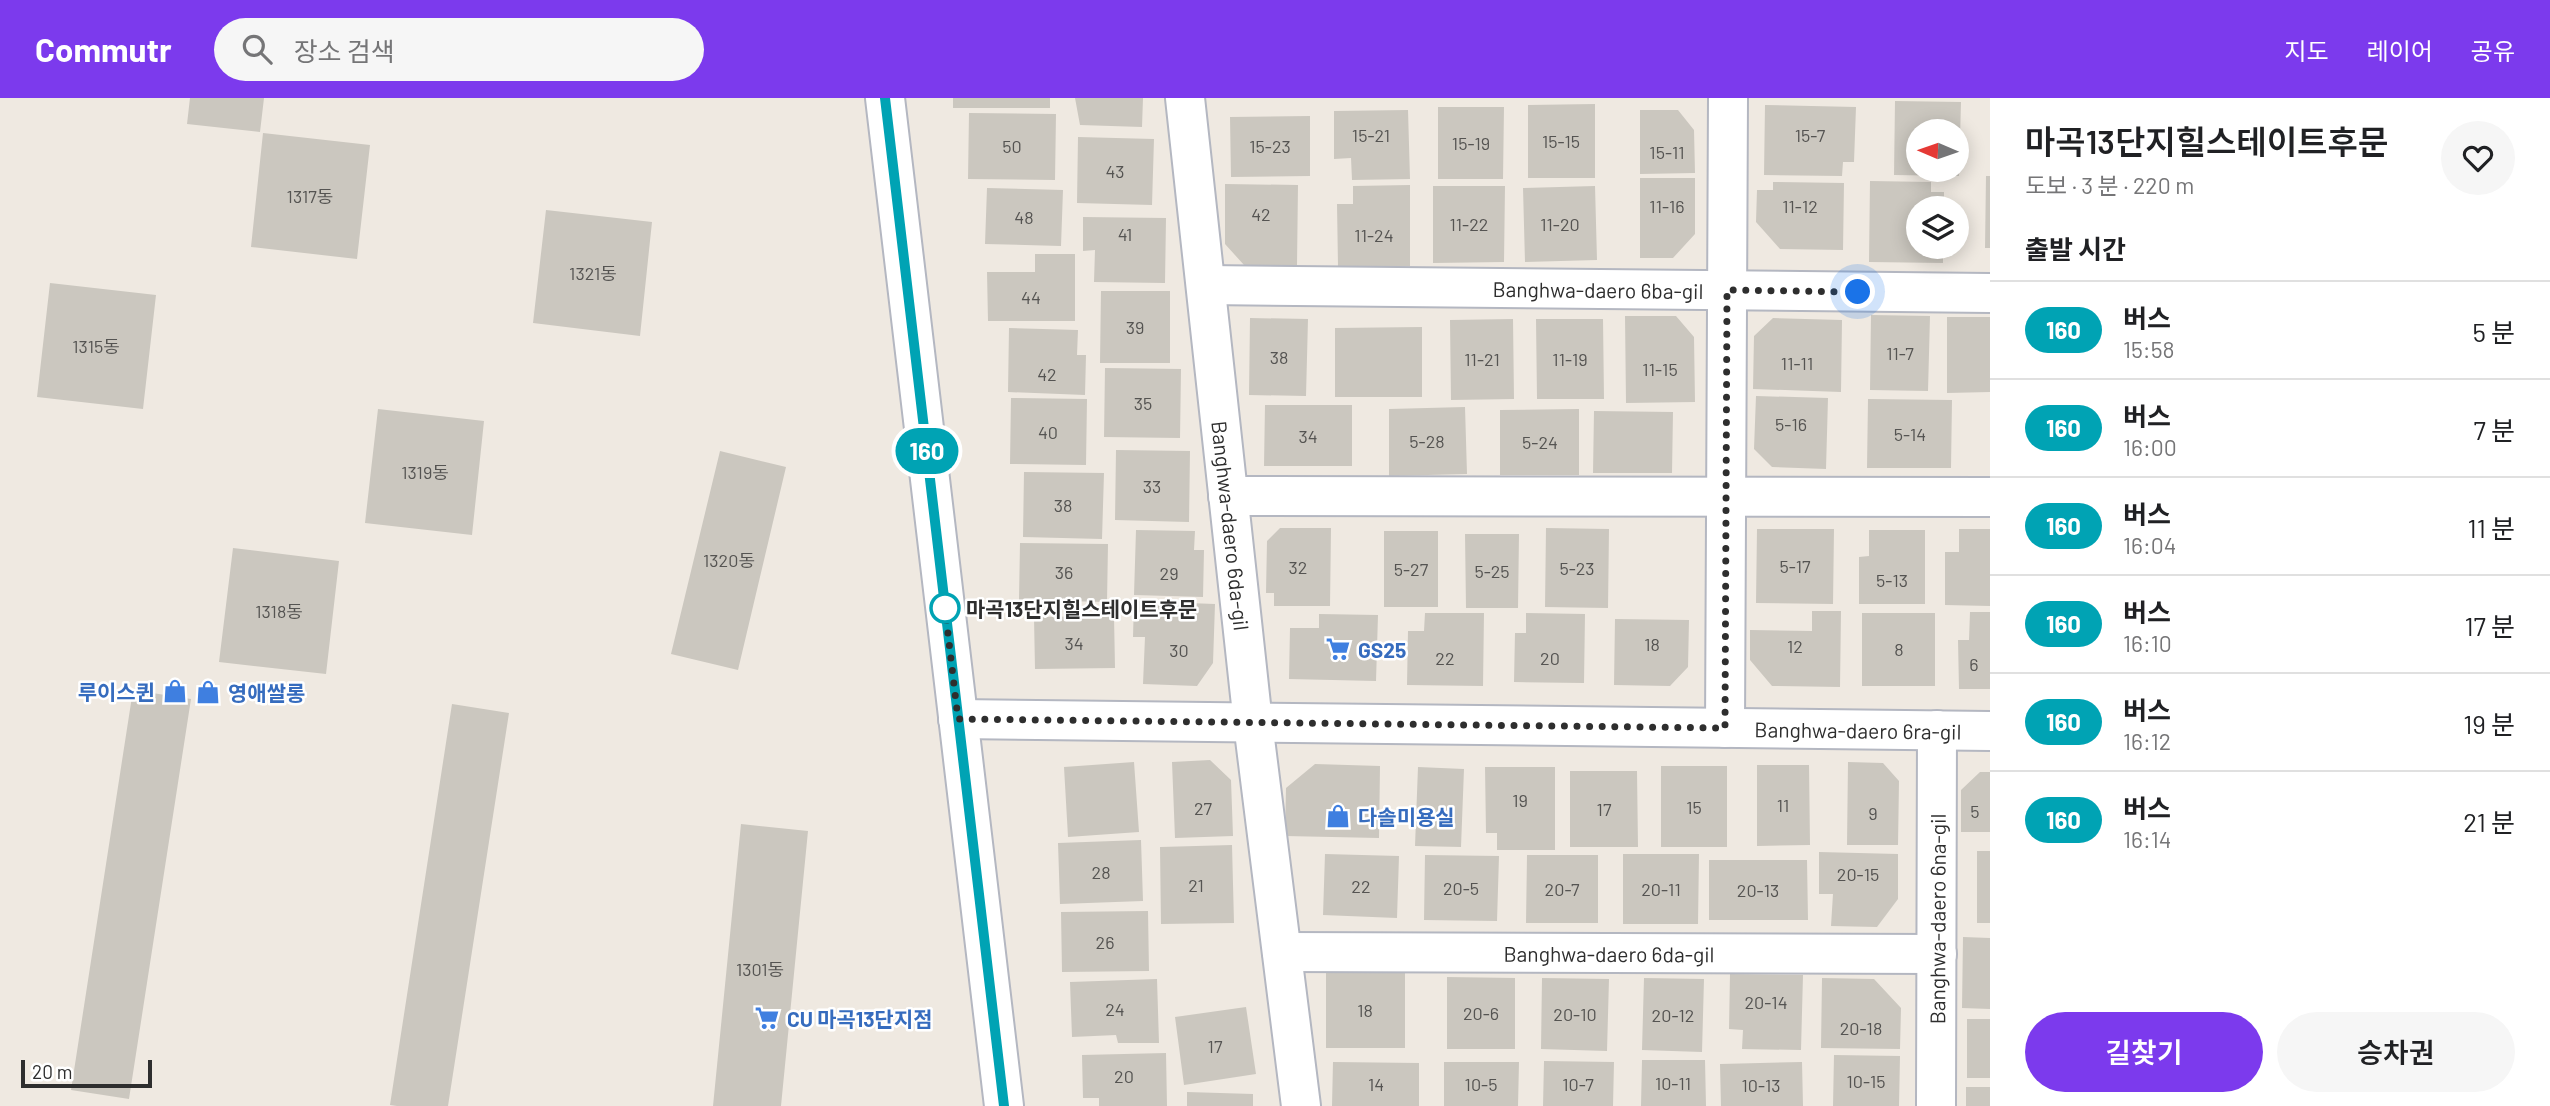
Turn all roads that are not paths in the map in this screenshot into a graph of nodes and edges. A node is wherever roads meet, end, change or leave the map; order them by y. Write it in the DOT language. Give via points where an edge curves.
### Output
graph roads {
  1 [pos="885,98"];
  2 [pos="1185,98"];
  3 [pos="1728,98"];
  4 [pos="1206,285"];
  5 [pos="1727,290"];
  6 [pos="1990,293"];
  7 [pos="1228,496"];
  8 [pos="1726,497"];
  9 [pos="1990,498"];
  10 [pos="958,719"];
  11 [pos="1253,723"];
  12 [pos="1725,728"];
  13 [pos="1937,730"];
  14 [pos="1990,731"];
  15 [pos="1282,953"];
  16 [pos="1937,954"];
  17 [pos="1004,1106"];
  18 [pos="1301,1106"];
  19 [pos="1936,1106"];
  1 -- 10 [label="street"];
  2 -- 4 [label="street, Banghwa-daero 6da-gil"];
  3 -- 5 [label="street, Banghwa-daero 6ra-gil"];
  4 -- 5 [label="street, Banghwa-daero 6ba-gil"];
  4 -- 7 [label="street, Banghwa-daero 6da-gil"];
  5 -- 6 [label="street, Banghwa-daero 6ba-gil"];
  5 -- 8 [label="street, Banghwa-daero 6ra-gil"];
  7 -- 8 [label="street"];
  7 -- 11 [label="street, Banghwa-daero 6da-gil"];
  8 -- 9 [label="street"];
  8 -- 12 [label="street, Banghwa-daero 6ra-gil"];
  10 -- 11 [label="street, Banghwa-daero 6ra-gil"];
  10 -- 17 [label="street"];
  11 -- 12 [label="street, Banghwa-daero 6ra-gil"];
  11 -- 15 [label="street, Banghwa-daero 6da-gil"];
  12 -- 13 [label="street, Banghwa-daero 6ra-gil"];
  13 -- 14 [label="street, Banghwa-daero 6ra-gil"];
  13 -- 16 [label="street, Banghwa-daero 6na-gil"];
  15 -- 16 [label="street, Banghwa-daero 6da-gil"];
  15 -- 18 [label="street, Banghwa-daero 6da-gil"];
  16 -- 19 [label="street, Banghwa-daero 6na-gil"];
}
